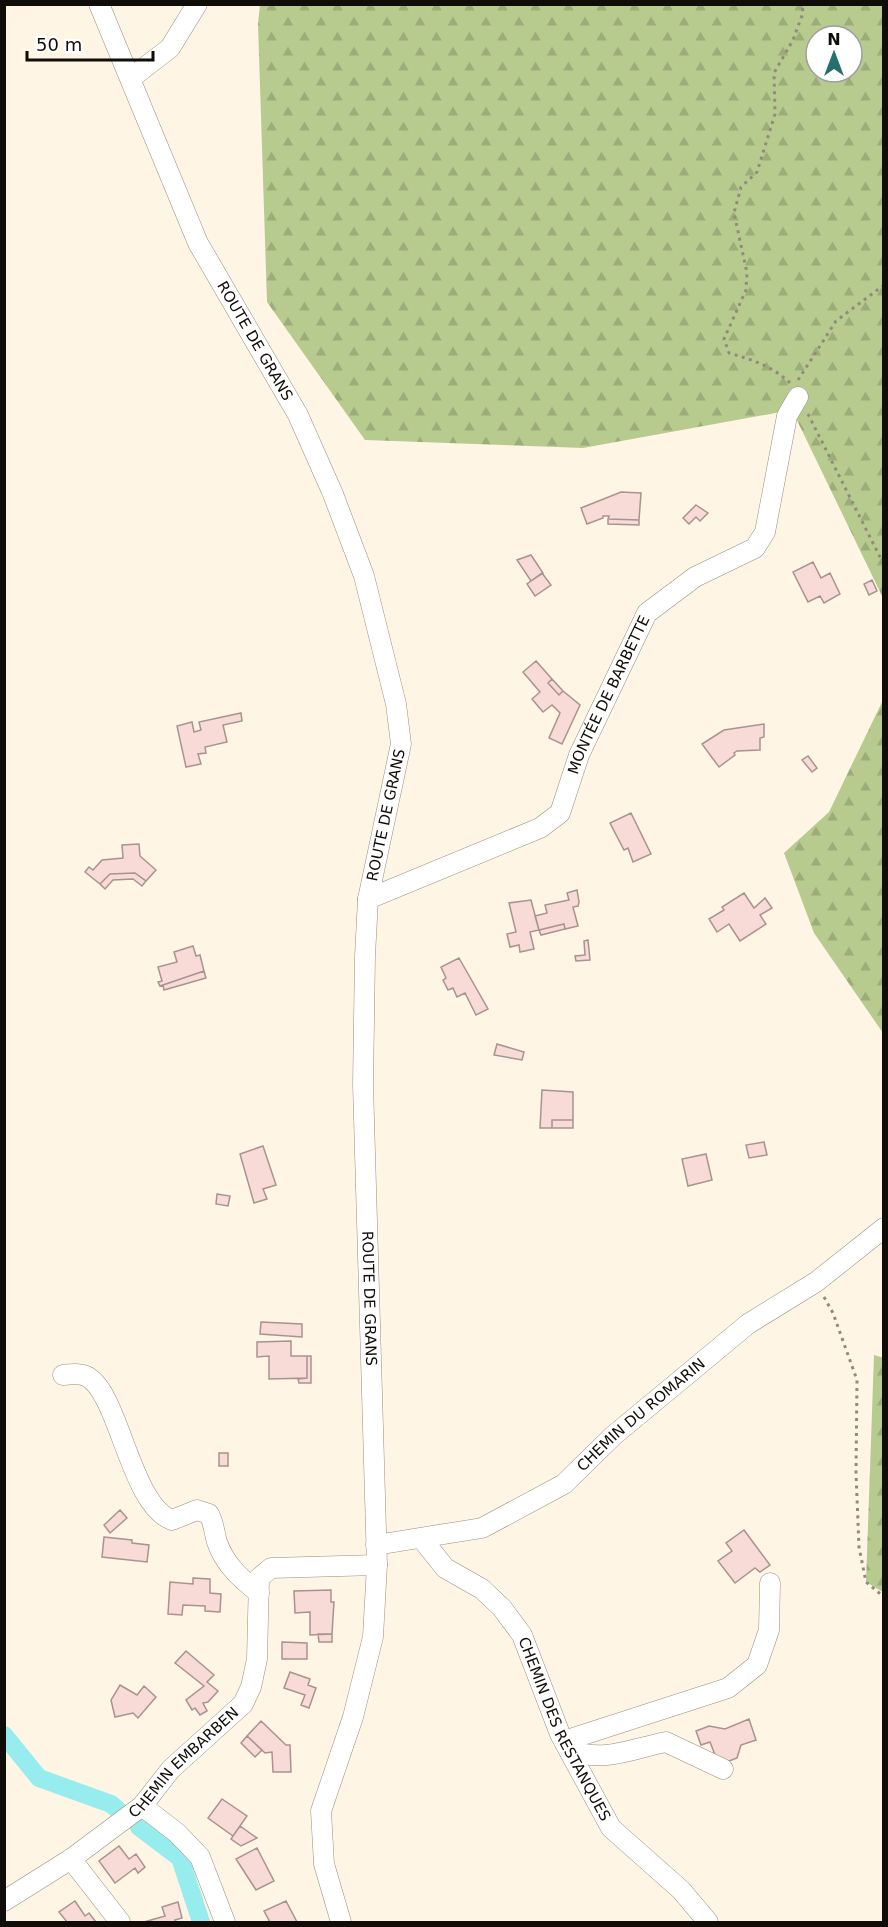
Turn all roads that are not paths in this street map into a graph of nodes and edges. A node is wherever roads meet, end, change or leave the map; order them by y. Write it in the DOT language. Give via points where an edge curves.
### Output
graph roads {
  1 [pos="99,4"];
  2 [pos="197,4"];
  3 [pos="131,78"];
  4 [pos="798,397"];
  5 [pos="368,899"];
  6 [pos="884,1228"];
  7 [pos="63,1375"];
  8 [pos="422,1539"];
  9 [pos="376,1545"];
  10 [pos="377,1564"];
  11 [pos="770,1583"];
  12 [pos="259,1593"];
  13 [pos="566,1746"];
  14 [pos="723,1769"];
  15 [pos="142,1806"];
  16 [pos="71,1859"];
  17 [pos="4,1900"];
  18 [pos="120,1923"];
  19 [pos="225,1923"];
  20 [pos="341,1923"];
  21 [pos="708,1923"];
  1 -- 3 [label="street, ROUTE DE GRANS"];
  2 -- 3 [label="street" via="170,48"];
  3 -- 5 [label="street, ROUTE DE GRANS" via="198,243 298,415 363,576 396,704 401,744"];
  4 -- 5 [label="street, MONTÉE DE BARBETTE" via="787,416 765,532 755,548 695,577 647,613 579,755 560,813 540,828"];
  5 -- 9 [label="street, ROUTE DE GRANS" via="363,1084"];
  6 -- 8 [label="street, CHEMIN DU ROMARIN" via="816,1282 748,1324 613,1436 564,1484 482,1528"];
  7 -- 12 [label="street" via="85,1376 102,1393 129,1458 159,1511 172,1520 197,1510 209,1514 228,1563"];
  8 -- 9 [label="street, CHEMIN DU ROMARIN"];
  8 -- 13 [label="street, CHEMIN DES RESTANQUES" via="445,1568 482,1590 502,1608 522,1635"];
  9 -- 10 [label="street, ROUTE DE GRANS"];
  10 -- 12 [label="street, CHEMIN EMBARBEN" via="271,1568 259,1578"];
  10 -- 20 [label="street" via="373,1637 353,1717 321,1811 324,1864"];
  11 -- 13 [label="street" via="769,1630 757,1665 728,1688"];
  12 -- 15 [label="street, CHEMIN EMBARBEN" via="257,1659 243,1704 171,1769"];
  13 -- 14 [label="street" via="587,1756 615,1756 666,1742"];
  13 -- 21 [label="street, CHEMIN DES RESTANQUES" via="611,1828 681,1890"];
  15 -- 16 [label="street, CHEMIN EMBARBEN"];
  15 -- 19 [label="street" via="200,1857"];
  16 -- 17 [label="street, CHEMIN EMBARBEN"];
  16 -- 18 [label="street"];
}
